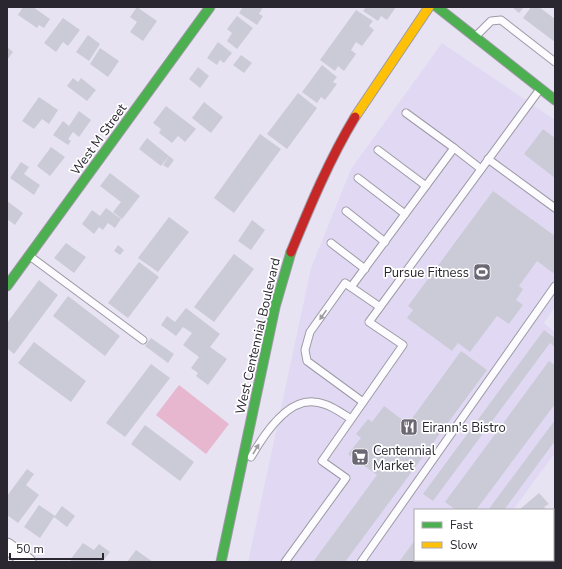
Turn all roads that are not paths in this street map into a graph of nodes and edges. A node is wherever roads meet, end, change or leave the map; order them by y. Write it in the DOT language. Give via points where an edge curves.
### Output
graph roads {
  1 [pos="210,7"];
  2 [pos="429,7"];
  3 [pos="438,7"];
  4 [pos="476,37"];
  5 [pos="555,62"];
  6 [pos="541,88"];
  7 [pos="553,95"];
  8 [pos="406,113"];
  9 [pos="454,148"];
  10 [pos="378,150"];
  11 [pos="488,159"];
  12 [pos="481,169"];
  13 [pos="358,178"];
  14 [pos="426,186"];
  15 [pos="555,208"];
  16 [pos="346,211"];
  17 [pos="405,214"];
  18 [pos="385,242"];
  19 [pos="331,243"];
  20 [pos="29,255"];
  21 [pos="365,269"];
  22 [pos="348,285"];
  23 [pos="7,286"];
  24 [pos="555,286"];
  25 [pos="380,307"];
  26 [pos="143,340"];
  27 [pos="363,402"];
  28 [pos="351,419"];
  29 [pos="237,484"];
  30 [pos="7,546"];
  31 [pos="28,562"];
  32 [pos="221,562"];
  33 [pos="285,562"];
  34 [pos="361,562"];
  1 -- 20 [label="main road, West M Street"];
  2 -- 29 [label="main road, West Centennial Boulevard" via="368,94 341,140 306,214 290,255 275,307"];
  3 -- 4 [label="main road"];
  4 -- 5 [label="lane" via="491,21 501,20"];
  4 -- 6 [label="main road"];
  6 -- 7 [label="main road"];
  6 -- 11 [label="lane"];
  8 -- 9 [label="lane"];
  9 -- 12 [label="lane"];
  9 -- 14 [label="lane"];
  10 -- 14 [label="lane"];
  11 -- 12 [label="lane"];
  11 -- 15 [label="lane"];
  12 -- 25 [label="lane"];
  13 -- 17 [label="lane"];
  14 -- 17 [label="lane"];
  16 -- 18 [label="lane"];
  17 -- 18 [label="lane"];
  18 -- 21 [label="lane"];
  19 -- 21 [label="lane"];
  20 -- 23 [label="main road, West M Street"];
  20 -- 26 [label="lane"];
  21 -- 22 [label="lane"];
  22 -- 25 [label="lane"];
  22 -- 27 [label="lane, one-way" via="310,332 305,350 308,361"];
  24 -- 34 [label="lane"];
  25 -- 27 [label="lane" via="369,322 403,346"];
  27 -- 28 [label="lane"];
  29 -- 28 [label="lane, one-way" via="257,446 278,418 293,406 314,401 331,406"];
  28 -- 33 [label="lane" via="322,461 346,478"];
  29 -- 32 [label="main road, West Centennial Boulevard"];
  30 -- 31 [label="street"];
}
